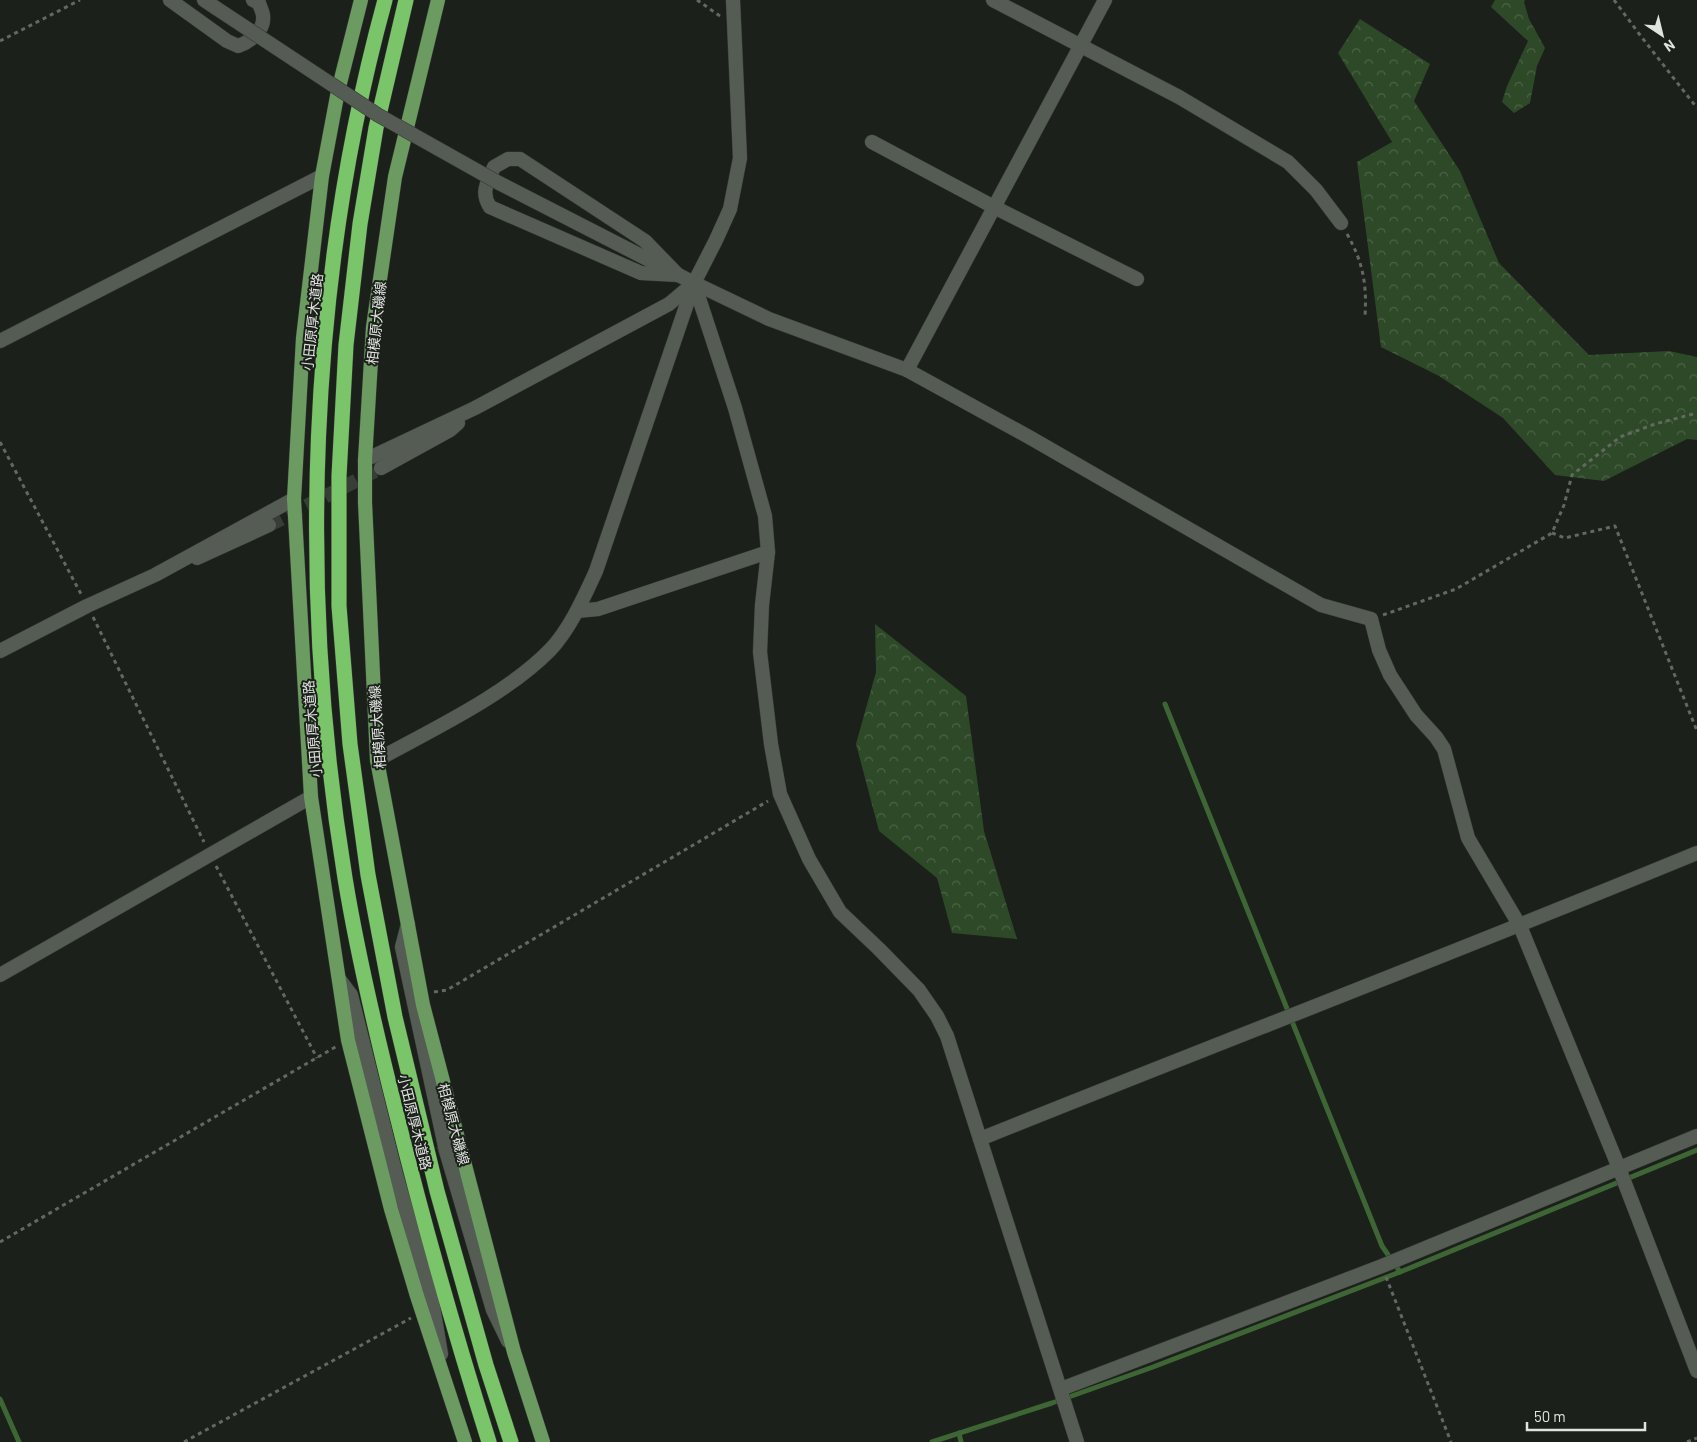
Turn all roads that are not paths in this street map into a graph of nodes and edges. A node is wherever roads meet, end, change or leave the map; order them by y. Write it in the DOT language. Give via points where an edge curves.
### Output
graph roads {
  1 [pos="170,0"];
  2 [pos="204,0"];
  3 [pos="253,0"];
  4 [pos="360,0"];
  5 [pos="385,0"];
  6 [pos="406,0"];
  7 [pos="438,0"];
  8 [pos="733,0"];
  9 [pos="993,0"];
  10 [pos="1105,0"];
  11 [pos="255,36"];
  12 [pos="1080,46"];
  13 [pos="338,91"];
  14 [pos="872,142"];
  15 [pos="322,176"];
  16 [pos="994,207"];
  17 [pos="1341,223"];
  18 [pos="678,274"];
  19 [pos="1137,279"];
  20 [pos="694,282"];
  21 [pos="0,341"];
  22 [pos="907,370"];
  23 [pos="474,408"];
  24 [pos="365,460"];
  25 [pos="381,468"];
  26 [pos="294,499"];
  27 [pos="269,525"];
  28 [pos="768,552"];
  29 [pos="155,575"];
  30 [pos="578,611"];
  31 [pos="0,651"];
  32 [pos="377,760"];
  33 [pos="311,797"];
  34 [pos="1697,853"];
  35 [pos="408,924"];
  36 [pos="1520,926"];
  37 [pos="0,975"];
  38 [pos="339,979"];
  39 [pos="1697,1136"];
  40 [pos="980,1138"];
  41 [pos="1619,1168"];
  42 [pos="514,1352"];
  43 [pos="1697,1371"];
  44 [pos="444,1377"];
  45 [pos="1061,1389"];
  46 [pos="464,1442"];
  47 [pos="489,1442"];
  48 [pos="511,1442"];
  49 [pos="543,1442"];
  50 [pos="1077,1442"];
  1 -- 11 [label="street" via="238,46"];
  2 -- 18 [label="street, bridge" via="378,115 499,183"];
  3 -- 11 [label="street" via="259,3 264,16"];
  4 -- 13 [label="main road"];
  5 -- 47 [label="highway, 小田原厚木道路" via="356,123 339,220 324,344 317,484 318,608 328,748 343,859 373,1020 418,1201"];
  6 -- 48 [label="highway, 小田原厚木道路" via="373,147 346,345 339,476 339,606 350,744 366,866 396,1017 437,1191"];
  7 -- 24 [label="main road, 相模原大磯線" via="395,177 373,327"];
  8 -- 20 [label="street" via="740,158 730,208"];
  9 -- 12 [label="street"];
  10 -- 12 [label="street"];
  11 -- 13 [label="street"];
  12 -- 16 [label="street"];
  12 -- 17 [label="street" via="1179,97 1288,162 1316,190"];
  13 -- 15 [label="main road"];
  14 -- 16 [label="street"];
  15 -- 21 [label="street"];
  15 -- 26 [label="main road" via="303,338"];
  16 -- 19 [label="street"];
  16 -- 22 [label="street"];
  18 -- 18 [label="street" via="641,273 490,207 485,191 494,167 508,159 520,159 645,241"];
  18 -- 20 [label="street"];
  20 -- 22 [label="street" via="769,319"];
  20 -- 23 [label="street" via="669,304"];
  20 -- 28 [label="street" via="735,408 765,516"];
  20 -- 30 [label="street" via="596,571"];
  22 -- 36 [label="street" via="1321,605 1371,619 1390,675 1416,715 1444,749 1468,838"];
  23 -- 24 [label="street"];
  23 -- 25 [label="street" via="450,430"];
  24 -- 32 [label="main road, 相模原大磯線"];
  26 -- 29 [label="street"];
  26 -- 33 [label="main road"];
  27 -- 29 [label="street"];
  28 -- 30 [label="street" via="598,609"];
  28 -- 40 [label="street" via="760,652 780,794 809,859 840,912 919,990 937,1016 947,1036"];
  29 -- 31 [label="street"];
  30 -- 32 [label="street" via="551,649 513,682"];
  32 -- 35 [label="main road, 相模原大磯線"];
  33 -- 37 [label="street"];
  33 -- 38 [label="main road"];
  34 -- 36 [label="street"];
  35 -- 42 [label="main road, 相模原大磯線" via="421,994"];
  35 -- 42 [label="street" via="402,947 446,1151 493,1310"];
  36 -- 40 [label="street"];
  36 -- 41 [label="street"];
  38 -- 44 [label="main road" via="348,1040 391,1209"];
  38 -- 44 [label="street" via="351,995 395,1171 432,1301"];
  39 -- 41 [label="street"];
  40 -- 45 [label="street"];
  41 -- 43 [label="street"];
  41 -- 45 [label="street" via="1382,1266"];
  42 -- 49 [label="main road, 相模原大磯線"];
  44 -- 46 [label="main road"];
  45 -- 50 [label="street"];
}
